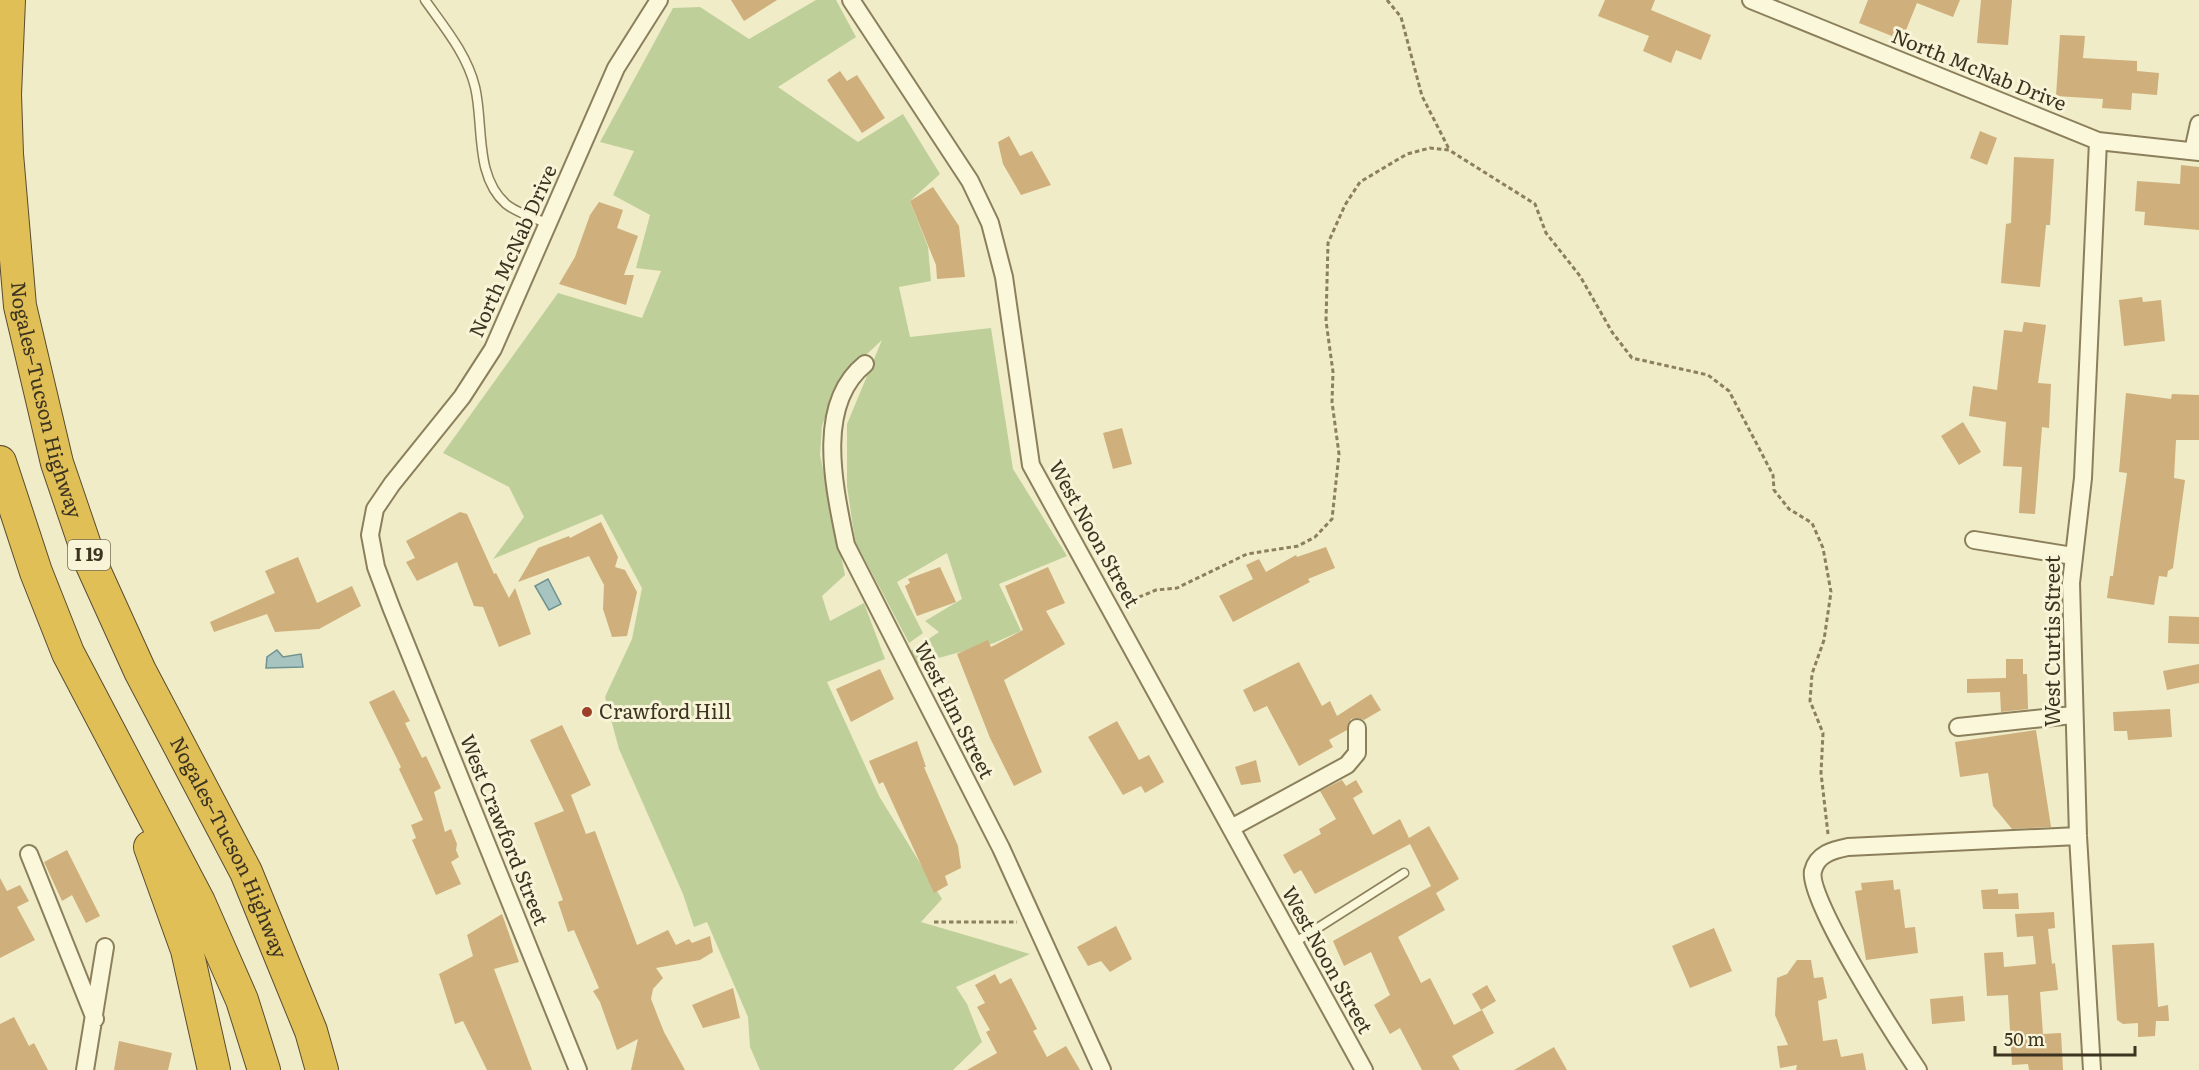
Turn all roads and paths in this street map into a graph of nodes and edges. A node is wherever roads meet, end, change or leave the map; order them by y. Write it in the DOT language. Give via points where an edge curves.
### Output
graph roads {
  1 [pos="9,0"];
  2 [pos="425,0"];
  3 [pos="659,0"];
  4 [pos="851,0"];
  5 [pos="1387,0"];
  6 [pos="1751,0"];
  7 [pos="2199,123"];
  8 [pos="2098,141"];
  9 [pos="1449,150"];
  10 [pos="2196,151"];
  11 [pos="547,223"];
  12 [pos="866,364"];
  13 [pos="0,462"];
  14 [pos="1974,540"];
  15 [pos="2073,556"];
  16 [pos="391,606"];
  17 [pos="1111,610"];
  18 [pos="68,653"];
  19 [pos="2073,715"];
  20 [pos="1958,727"];
  21 [pos="1357,728"];
  22 [pos="1231,828"];
  23 [pos="2078,837"];
  24 [pos="1830,851"];
  25 [pos="29,854"];
  26 [pos="1404,873"];
  27 [pos="934,922"];
  28 [pos="1034,922"];
  29 [pos="1294,943"];
  30 [pos="105,947"];
  31 [pos="95,1019"];
  32 [pos="85,1070"];
  33 [pos="214,1070"];
  34 [pos="264,1070"];
  35 [pos="322,1070"];
  36 [pos="578,1070"];
  37 [pos="1102,1070"];
  38 [pos="1364,1070"];
  39 [pos="1918,1070"];
  40 [pos="2092,1070"];
  1 -- 35 [label="highway, Nogales–Tucson Highway / I 19" via="6,130 20,306 57,463 91,562 140,671 246,872 311,1031"];
  2 -- 11 [label="lane" via="469,68 485,167 495,191 507,205"];
  3 -- 11 [label="street, North McNab Drive" via="616,68"];
  4 -- 17 [label="street, West Noon Street" via="970,181 990,223 1004,277 1031,465"];
  5 -- 9 [label="path" via="1401,17 1422,96"];
  6 -- 8 [label="street, North McNab Drive"];
  7 -- 10 [label="street"];
  8 -- 10 [label="street, North McNab Drive"];
  8 -- 15 [label="street, West Curtis Street" via="2083,478"];
  9 -- 17 [label="path" via="1430,148 1407,154 1360,182 1328,243 1326,321 1339,454 1332,519 1315,537 1298,546 1247,554 1177,588 1156,590"];
  9 -- 24 [label="path" via="1535,204 1546,233 1580,276 1632,358 1708,375 1729,391 1773,475 1773,490 1789,509 1812,523 1823,548 1831,592 1824,640 1812,674 1810,701 1823,733 1821,773"];
  11 -- 16 [label="street, North McNab Drive" via="504,329 488,358 375,509 370,535 376,567"];
  12 -- 28 [label="street, West Elm Street" via="842,391 832,448 846,545"];
  13 -- 18 [label="highway"];
  14 -- 15 [label="street"];
  15 -- 19 [label="street, West Curtis Street"];
  16 -- 36 [label="street, West Crawford Street"];
  17 -- 22 [label="street, West Noon Street"];
  18 -- 33 [label="highway" via="160,871 187,950"];
  18 -- 34 [label="highway" via="199,902 242,1000"];
  19 -- 20 [label="street"];
  19 -- 23 [label="street, West Curtis Street"];
  21 -- 22 [label="street" via="1358,753 1347,765"];
  22 -- 29 [label="street, West Noon Street"];
  23 -- 24 [label="street"];
  23 -- 40 [label="street, West Curtis Street"];
  24 -- 39 [label="street" via="1816,861 1812,874 1815,888 1872,1002"];
  25 -- 31 [label="street"];
  26 -- 29 [label="lane"];
  27 -- 28 [label="path"];
  28 -- 37 [label="street, West Elm Street"];
  29 -- 38 [label="street, West Noon Street"];
  30 -- 31 [label="street"];
  31 -- 32 [label="street"];
}
